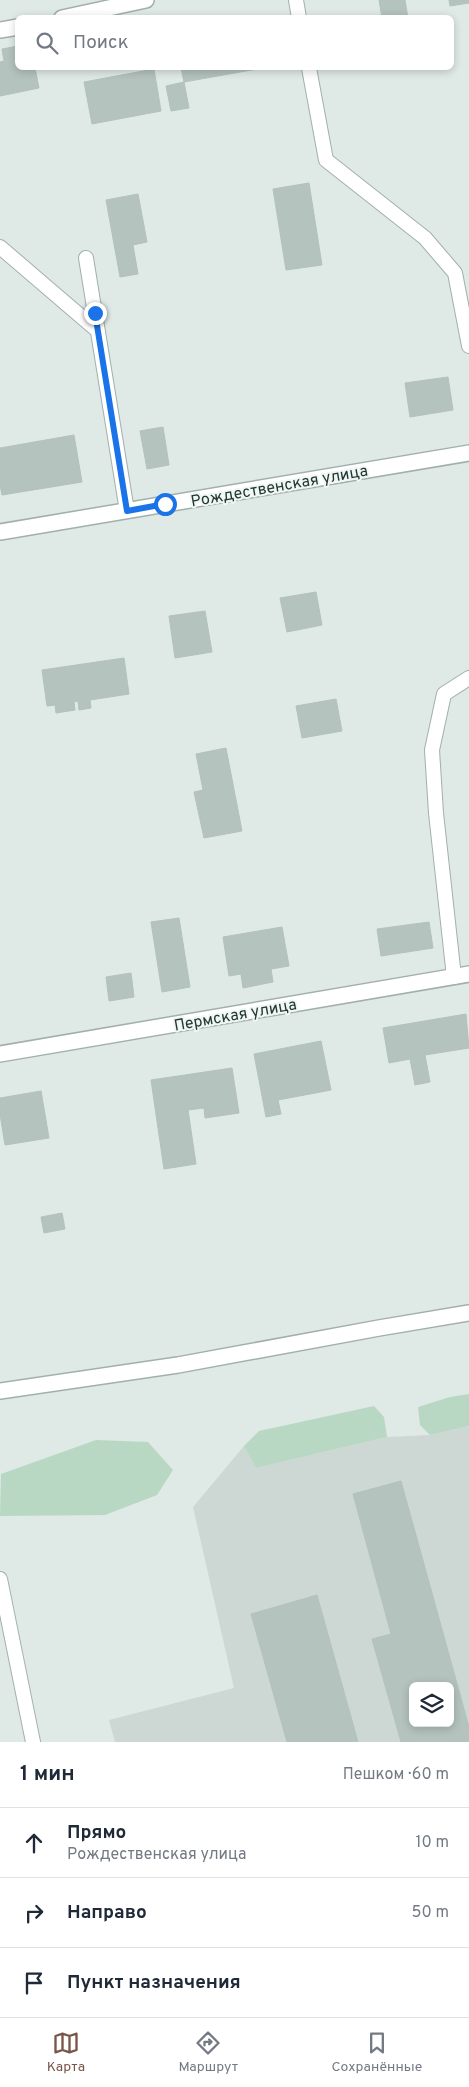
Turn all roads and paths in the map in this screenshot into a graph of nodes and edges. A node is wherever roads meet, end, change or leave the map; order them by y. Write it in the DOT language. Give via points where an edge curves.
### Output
graph roads {
  1 [pos="146,0"];
  2 [pos="296,0"];
  3 [pos="76,15"];
  4 [pos="299,15"];
  5 [pos="15,28"];
  6 [pos="0,30"];
  7 [pos="309,70"];
  8 [pos="0,247"];
  9 [pos="86,258"];
  10 [pos="98,331"];
  11 [pos="469,346"];
  12 [pos="469,453"];
  13 [pos="127,511"];
  14 [pos="0,532"];
  15 [pos="469,678"];
  16 [pos="462,975"];
  17 [pos="0,1054"];
  18 [pos="469,1313"];
  19 [pos="0,1391"];
  20 [pos="0,1579"];
  21 [pos="33,1742"];
  1 -- 3 [label="street"];
  2 -- 4 [label="lane"];
  5 -- 6 [label="street"];
  7 -- 11 [label="lane" via="326,160 425,238 455,274"];
  8 -- 10 [label="lane"];
  9 -- 10 [label="lane"];
  10 -- 13 [label="lane"];
  12 -- 13 [label="street, Рождественская улица"];
  13 -- 14 [label="street, Рождественская улица"];
  15 -- 16 [label="lane" via="444,694 432,750 436,813"];
  16 -- 17 [label="street, Пермская улица"];
  18 -- 19 [label="street" via="178,1365"];
  20 -- 21 [label="lane"];
}
